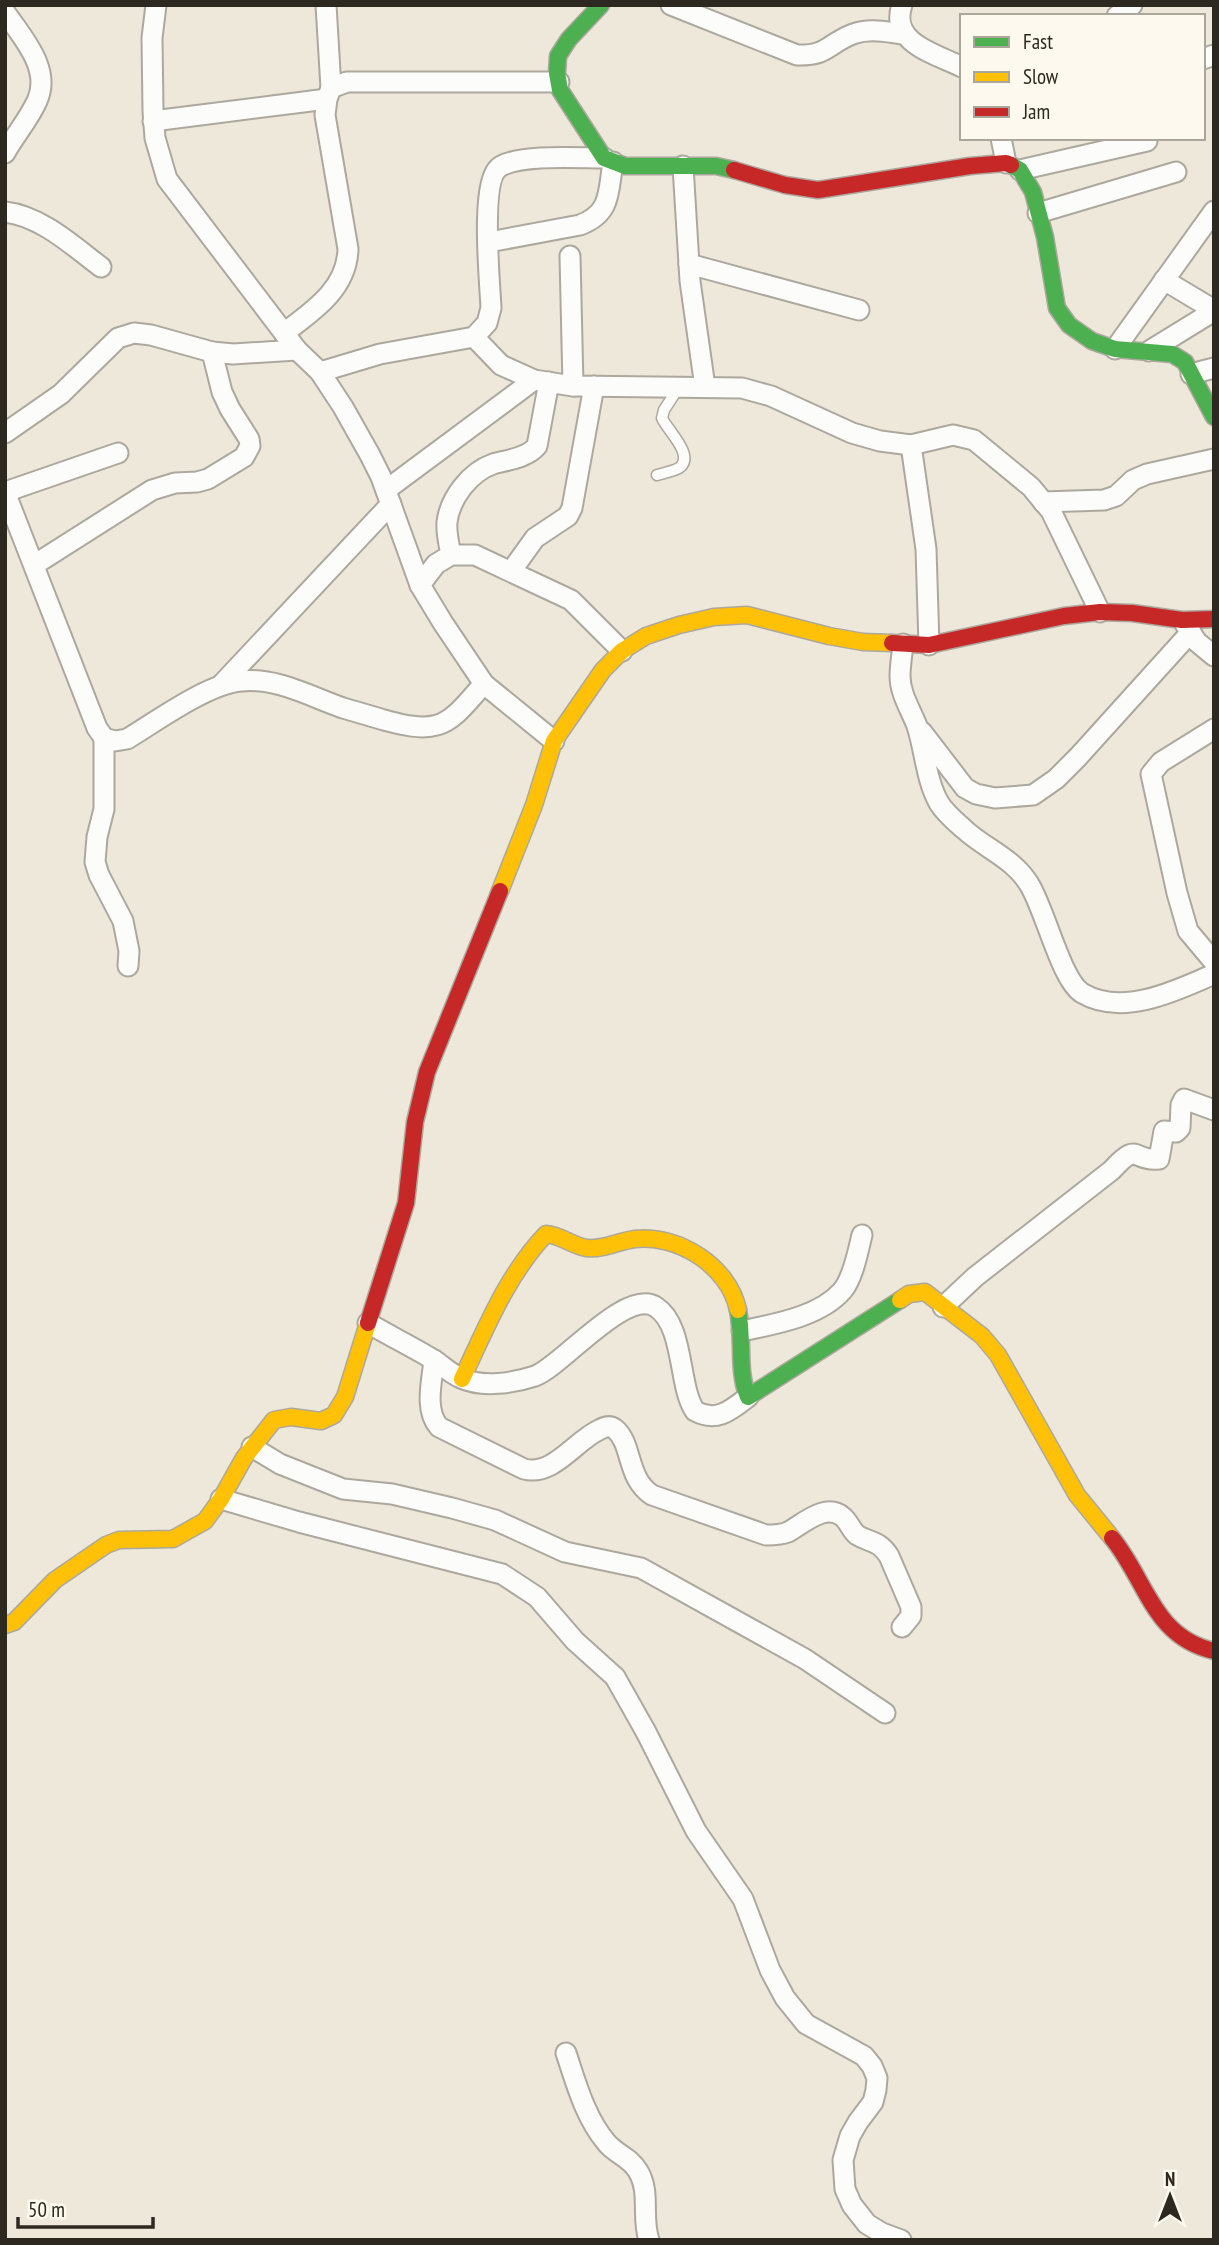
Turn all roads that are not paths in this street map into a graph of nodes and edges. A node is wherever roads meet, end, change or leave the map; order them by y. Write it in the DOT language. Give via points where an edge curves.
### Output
graph roads {
  1 [pos="156,5"];
  2 [pos="326,5"];
  3 [pos="601,5"];
  4 [pos="671,5"];
  5 [pos="902,5"];
  6 [pos="5,12"];
  7 [pos="903,34"];
  8 [pos="960,66"];
  9 [pos="559,82"];
  10 [pos="329,94"];
  11 [pos="153,121"];
  12 [pos="1002,140"];
  13 [pos="1147,141"];
  14 [pos="5,153"];
  15 [pos="609,160"];
  16 [pos="683,166"];
  17 [pos="1013,166"];
  18 [pos="1176,172"];
  19 [pos="1214,211"];
  20 [pos="5,212"];
  21 [pos="1038,213"];
  22 [pos="489,242"];
  23 [pos="570,256"];
  24 [pos="689,264"];
  25 [pos="101,267"];
  26 [pos="1164,280"];
  27 [pos="859,310"];
  28 [pos="1214,310"];
  29 [pos="284,333"];
  30 [pos="474,337"];
  31 [pos="1115,349"];
  32 [pos="297,350"];
  33 [pos="1149,351"];
  34 [pos="212,352"];
  35 [pos="1214,368"];
  36 [pos="320,372"];
  37 [pos="1191,374"];
  38 [pos="541,381"];
  39 [pos="573,386"];
  40 [pos="594,386"];
  41 [pos="680,387"];
  42 [pos="705,387"];
  43 [pos="1214,417"];
  44 [pos="5,433"];
  45 [pos="911,444"];
  46 [pos="118,453"];
  47 [pos="1214,460"];
  48 [pos="657,475"];
  49 [pos="388,497"];
  50 [pos="6,498"];
  51 [pos="1043,502"];
  52 [pos="450,555"];
  53 [pos="34,565"];
  54 [pos="512,570"];
  55 [pos="420,585"];
  56 [pos="1100,612"];
  57 [pos="1214,619"];
  58 [pos="1186,626"];
  59 [pos="903,644"];
  60 [pos="929,645"];
  61 [pos="621,651"];
  62 [pos="1214,656"];
  63 [pos="484,684"];
  64 [pos="220,686"];
  65 [pos="917,725"];
  66 [pos="1214,729"];
  67 [pos="104,738"];
  68 [pos="554,741"];
  69 [pos="1214,962"];
  70 [pos="128,966"];
  71 [pos="1214,974"];
  72 [pos="1214,1110"];
  73 [pos="862,1235"];
  74 [pos="943,1307"];
  75 [pos="368,1324"];
  76 [pos="742,1331"];
  77 [pos="434,1360"];
  78 [pos="462,1379"];
  79 [pos="748,1397"];
  80 [pos="252,1447"];
  81 [pos="222,1499"];
  82 [pos="5,1626"];
  83 [pos="902,1627"];
  84 [pos="1214,1651"];
  85 [pos="885,1713"];
  86 [pos="566,2053"];
  87 [pos="649,2240"];
  88 [pos="901,2240"];
  1 -- 11 [label="street"];
  2 -- 10 [label="street"];
  3 -- 9 [label="street" via="558,56"];
  4 -- 7 [label="street" via="797,55 813,56 863,31"];
  5 -- 7 [label="street" via="899,23"];
  6 -- 14 [label="street" via="35,58 42,79 37,103"];
  7 -- 8 [label="street"];
  9 -- 10 [label="street" via="347,82"];
  9 -- 15 [label="street" via="571,108"];
  10 -- 11 [label="street"];
  10 -- 29 [label="street" via="325,116 348,262 325,301"];
  11 -- 29 [label="street" via="167,180"];
  12 -- 17 [label="street"];
  13 -- 17 [label="street"];
  15 -- 16 [label="street" via="625,166"];
  15 -- 22 [label="street" via="606,202 594,220"];
  15 -- 22 [label="street" via="516,161 499,167 487,198"];
  16 -- 17 [label="street" via="716,166 818,190 970,166"];
  16 -- 24 [label="street"];
  17 -- 21 [label="street" via="1033,192"];
  18 -- 21 [label="street"];
  19 -- 26 [label="street"];
  20 -- 25 [label="street" via="29,218"];
  21 -- 31 [label="street" via="1057,308 1069,325 1091,341"];
  22 -- 30 [label="street" via="491,308 487,323"];
  23 -- 39 [label="street"];
  24 -- 27 [label="street"];
  24 -- 42 [label="street"];
  26 -- 28 [label="street"];
  26 -- 31 [label="street"];
  28 -- 33 [label="street"];
  29 -- 32 [label="street"];
  30 -- 36 [label="street" via="380,354"];
  30 -- 38 [label="street" via="501,365"];
  31 -- 33 [label="street"];
  32 -- 34 [label="street"];
  32 -- 36 [label="street"];
  33 -- 37 [label="street" via="1172,354 1185,362"];
  34 -- 44 [label="street" via="151,335 134,333 118,338 61,394"];
  34 -- 53 [label="street" via="222,392 249,439 244,457 208,479 152,490"];
  35 -- 37 [label="street"];
  36 -- 49 [label="street" via="363,443"];
  37 -- 43 [label="street"];
  38 -- 39 [label="street"];
  38 -- 49 [label="street"];
  38 -- 52 [label="street" via="537,446 532,453 475,474 455,500 447,522"];
  39 -- 40 [label="street"];
  40 -- 41 [label="street"];
  40 -- 54 [label="street" via="572,508 568,516 535,538"];
  41 -- 42 [label="street"];
  41 -- 48 [label="lane" via="663,418 685,453 684,463"];
  42 -- 45 [label="street" via="742,388 771,396 852,433"];
  45 -- 51 [label="street" via="953,435 974,440"];
  45 -- 60 [label="street" via="926,549"];
  46 -- 50 [label="street"];
  47 -- 51 [label="street" via="1147,474 1104,500"];
  49 -- 55 [label="street"];
  49 -- 64 [label="street"];
  50 -- 53 [label="street"];
  51 -- 56 [label="street"];
  52 -- 54 [label="street" via="475,555"];
  52 -- 55 [label="street" via="436,564"];
  53 -- 67 [label="street"];
  54 -- 61 [label="street" via="571,600"];
  55 -- 63 [label="street"];
  56 -- 58 [label="street" via="1132,613"];
  56 -- 60 [label="street"];
  57 -- 58 [label="street"];
  58 -- 62 [label="street"];
  58 -- 65 [label="street" via="1078,757 1033,795 995,799 965,788"];
  59 -- 60 [label="street"];
  59 -- 61 [label="street" via="829,636 747,615 679,625"];
  59 -- 65 [label="street" via="902,690"];
  61 -- 68 [label="street"];
  63 -- 64 [label="street" via="438,725 416,727 266,682"];
  63 -- 68 [label="street"];
  64 -- 67 [label="street" via="127,739"];
  65 -- 71 [label="street" via="940,804 1028,882 1069,980 1080,992 1097,999 1141,1001"];
  66 -- 69 [label="street" via="1161,762 1151,774 1188,931"];
  67 -- 70 [label="street" via="104,809 95,862 123,921"];
  68 -- 75 [label="street" via="534,805 427,1072 415,1122 406,1203"];
  72 -- 74 [label="street" via="1184,1099 1180,1128 1164,1130 1159,1159 1137,1153 1124,1156"];
  73 -- 76 [label="street" via="843,1291 813,1311"];
  74 -- 79 [label="street" via="925,1292 909,1294"];
  74 -- 84 [label="street" via="999,1355 1077,1497 1123,1552 1172,1633 1199,1650"];
  75 -- 77 [label="street"];
  75 -- 80 [label="street" via="345,1397 334,1415 321,1421 279,1418"];
  76 -- 78 [label="street" via="737,1302 720,1275 680,1244 648,1238 591,1248 545,1234 505,1293"];
  76 -- 79 [label="street" via="742,1386"];
  77 -- 78 [label="street"];
  77 -- 83 [label="street" via="430,1410 435,1423 524,1469 556,1461 597,1430 610,1427 623,1442 639,1482 652,1495 766,1535 785,1534 818,1514 843,1517 855,1534 874,1540 889,1556 911,1607 911,1616"];
  78 -- 79 [label="street" via="511,1382 538,1375 604,1322 647,1304 656,1306 673,1332 695,1411 709,1417 725,1414"];
  80 -- 81 [label="street"];
  80 -- 85 [label="street" via="280,1464 342,1489 392,1494 452,1508 495,1520 565,1552 641,1568 805,1659"];
  81 -- 82 [label="street" via="205,1521 183,1535 106,1545 55,1580"];
  81 -- 88 [label="street" via="502,1574 537,1597 575,1641 615,1676 696,1832 743,1899 785,1998 806,2024 864,2056 872,2066 876,2090 850,2136 843,2160 845,2189 867,2224"];
  86 -- 87 [label="street" via="597,2130 608,2145 629,2159 643,2180"];
}
